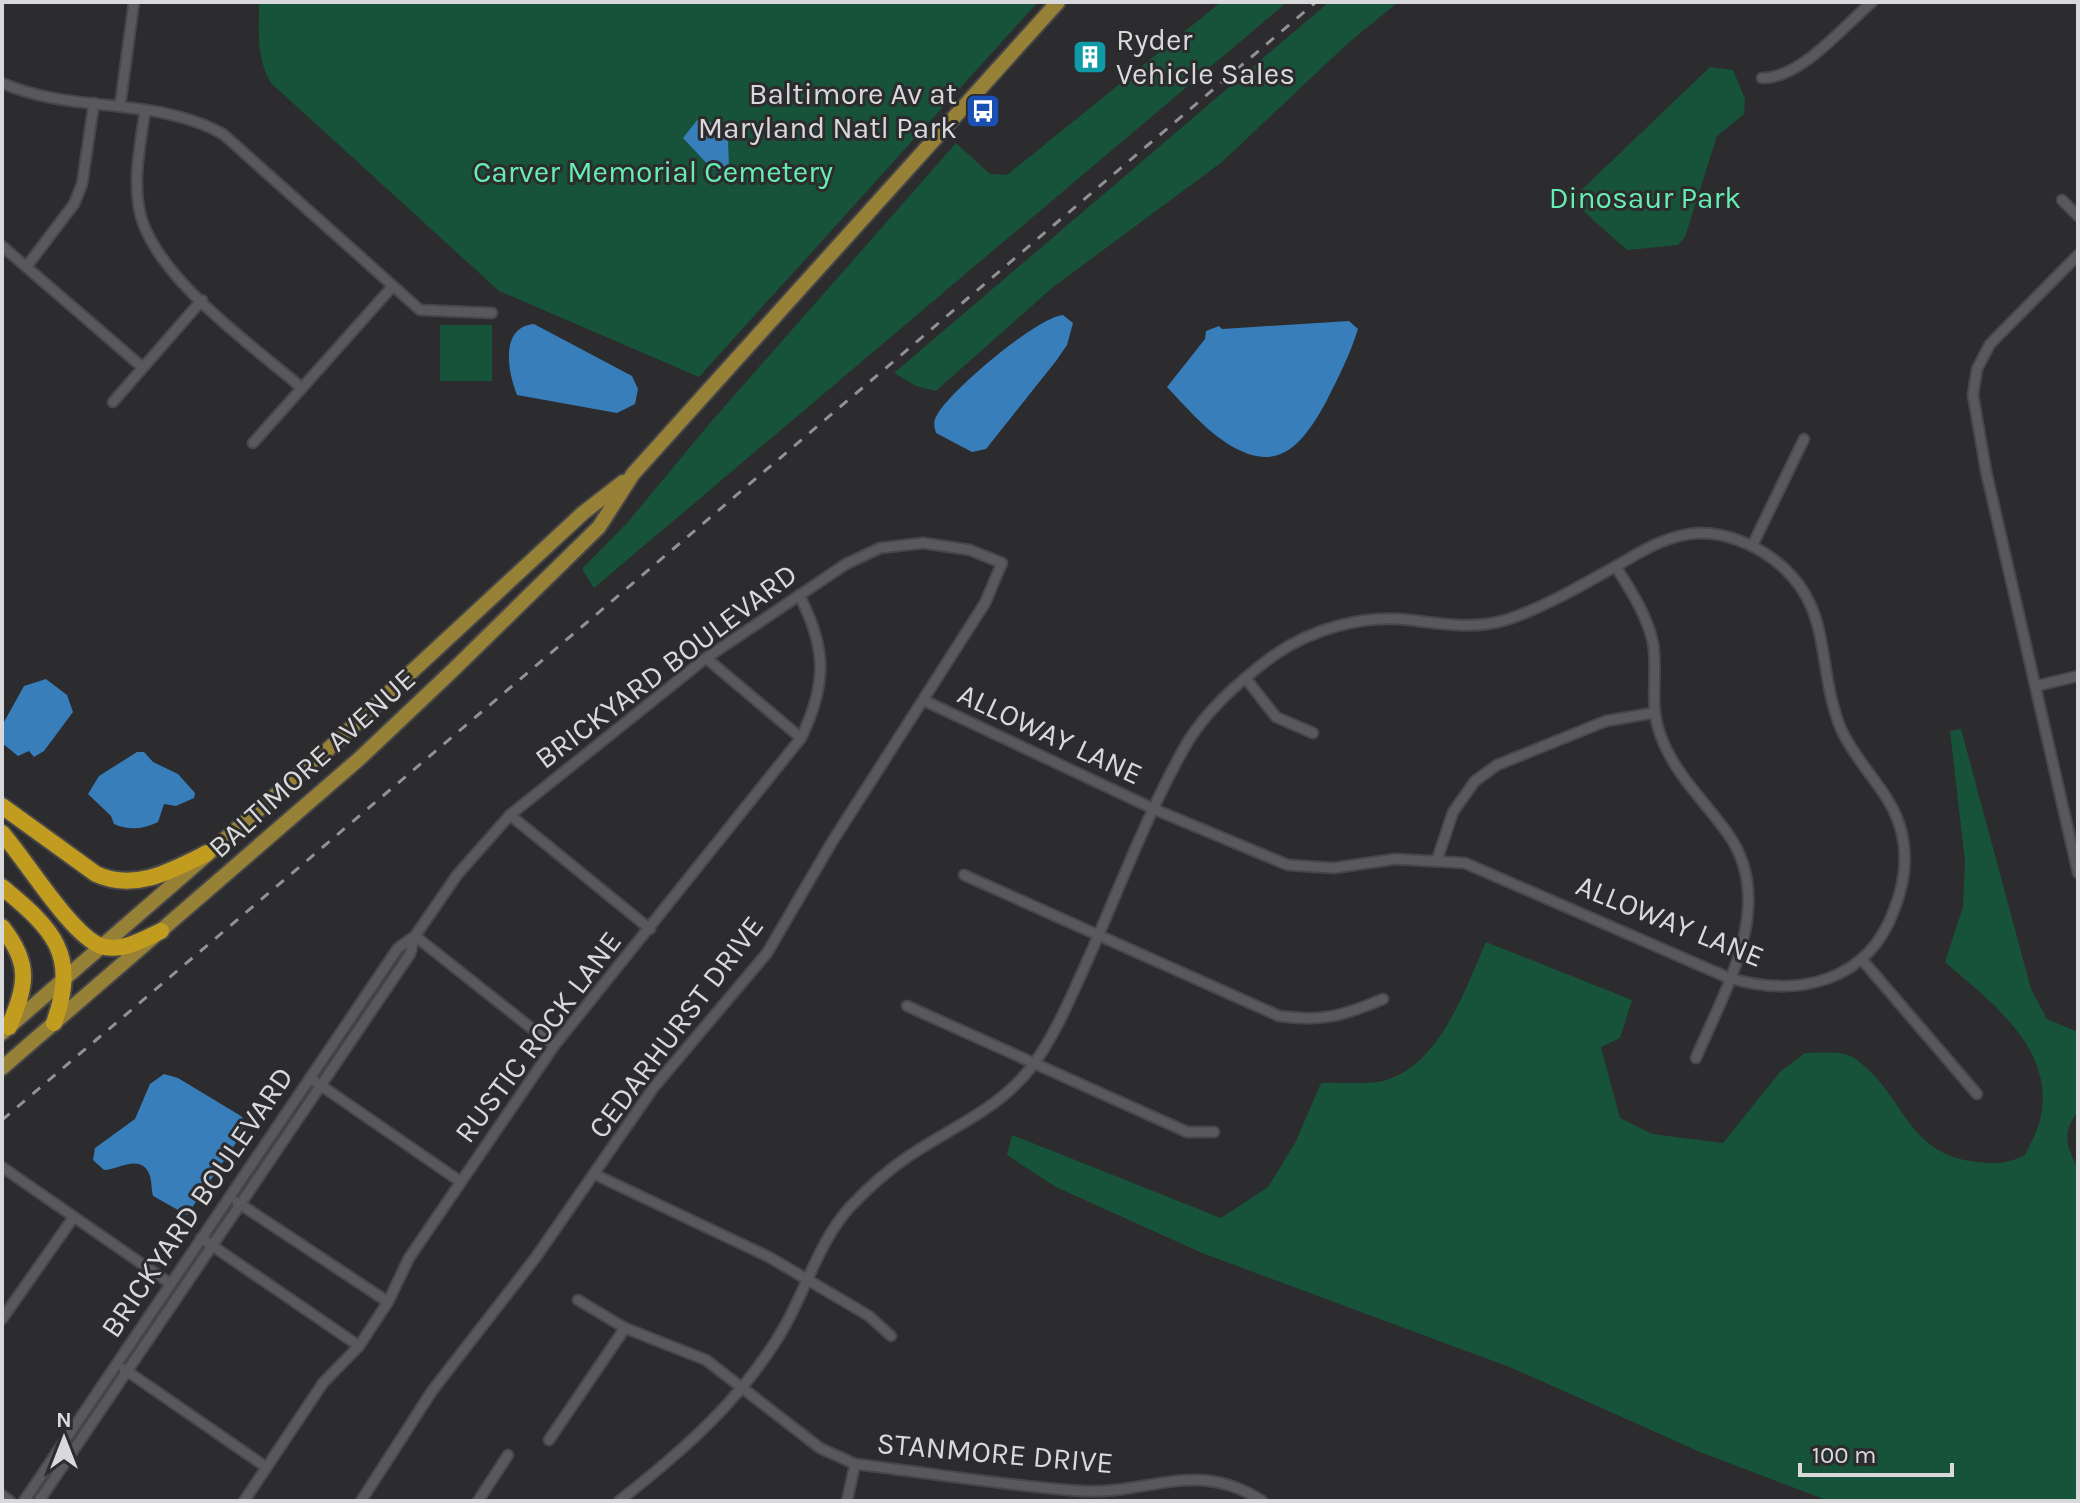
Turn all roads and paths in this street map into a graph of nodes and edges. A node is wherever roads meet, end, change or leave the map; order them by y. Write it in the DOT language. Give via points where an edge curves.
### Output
graph roads {
  1 [pos="134,2"];
  2 [pos="1058,2"];
  3 [pos="1872,2"];
  4 [pos="1762,78"];
  5 [pos="2,83"];
  6 [pos="94,103"];
  7 [pos="120,106"];
  8 [pos="145,110"];
  9 [pos="2062,200"];
  10 [pos="2078,216"];
  11 [pos="2,246"];
  12 [pos="2078,255"];
  13 [pos="27,266"];
  14 [pos="392,287"];
  15 [pos="202,300"];
  16 [pos="492,313"];
  17 [pos="141,366"];
  18 [pos="302,388"];
  19 [pos="113,402"];
  20 [pos="1804,439"];
  21 [pos="253,443"];
  22 [pos="633,474"];
  23 [pos="1753,544"];
  24 [pos="1002,563"];
  25 [pos="1616,567"];
  26 [pos="799,595"];
  27 [pos="706,658"];
  28 [pos="2078,676"];
  29 [pos="1247,680"];
  30 [pos="2036,686"];
  31 [pos="925,701"];
  32 [pos="1653,713"];
  33 [pos="1313,733"];
  34 [pos="801,738"];
  35 [pos="2,806"];
  36 [pos="1156,810"];
  37 [pos="510,815"];
  38 [pos="2078,821"];
  39 [pos="2067,824"];
  40 [pos="2,833"];
  41 [pos="207,853"];
  42 [pos="1437,860"];
  43 [pos="2078,873"];
  44 [pos="964,875"];
  45 [pos="2,887"];
  46 [pos="2,927"];
  47 [pos="650,929"];
  48 [pos="161,931"];
  49 [pos="415,936"];
  50 [pos="1098,937"];
  51 [pos="101,946"];
  52 [pos="1864,962"];
  53 [pos="1729,978"];
  54 [pos="63,979"];
  55 [pos="1383,999"];
  56 [pos="907,1006"];
  57 [pos="54,1023"];
  58 [pos="6,1030"];
  59 [pos="554,1046"];
  60 [pos="1696,1058"];
  61 [pos="1033,1065"];
  62 [pos="2,1068"];
  63 [pos="310,1078"];
  64 [pos="322,1087"];
  65 [pos="1977,1094"];
  66 [pos="1214,1132"];
  67 [pos="2,1167"];
  68 [pos="596,1175"];
  69 [pos="461,1182"];
  70 [pos="230,1196"];
  71 [pos="242,1205"];
  72 [pos="73,1218"];
  73 [pos="201,1238"];
  74 [pos="213,1248"];
  75 [pos="807,1281"];
  76 [pos="171,1284"];
  77 [pos="578,1300"];
  78 [pos="388,1302"];
  79 [pos="2,1319"];
  80 [pos="625,1328"];
  81 [pos="891,1336"];
  82 [pos="359,1346"];
  83 [pos="116,1364"];
  84 [pos="129,1371"];
  85 [pos="745,1386"];
  86 [pos="549,1440"];
  87 [pos="508,1455"];
  88 [pos="855,1464"];
  89 [pos="266,1467"];
  90 [pos="2,1495"];
  91 [pos="1084,1496"];
  92 [pos="10,1501"];
  93 [pos="24,1501"];
  94 [pos="39,1501"];
  95 [pos="244,1501"];
  96 [pos="361,1501"];
  97 [pos="478,1501"];
  98 [pos="619,1501"];
  99 [pos="847,1501"];
  100 [pos="1262,1501"];
  1 -- 7 [label="street"];
  2 -- 22 [label="main road, BALTIMORE AVENUE"];
  3 -- 4 [label="street" via="1795,69"];
  5 -- 6 [label="street" via="51,98"];
  6 -- 7 [label="street"];
  6 -- 13 [label="street" via="78,194"];
  7 -- 8 [label="street"];
  8 -- 14 [label="street" via="198,119 223,134"];
  8 -- 15 [label="street" via="137,175 145,229 158,255"];
  9 -- 10 [label="street"];
  11 -- 13 [label="street"];
  12 -- 30 [label="street" via="1990,344 1977,369 1973,395"];
  13 -- 17 [label="street"];
  14 -- 16 [label="street" via="420,310"];
  14 -- 18 [label="street"];
  15 -- 17 [label="street"];
  15 -- 18 [label="street"];
  17 -- 19 [label="street"];
  18 -- 21 [label="street"];
  20 -- 23 [label="street"];
  22 -- 41 [label="main road, BALTIMORE AVENUE" via="583,513 324,753"];
  22 -- 48 [label="main road, BALTIMORE AVENUE" via="599,527 463,661"];
  23 -- 25 [label="street, ALLOWAY LANE" via="1702,533 1653,543"];
  23 -- 52 [label="street, ALLOWAY LANE" via="1789,571 1812,603 1842,731 1892,805 1903,836 1906,870 1899,898 1888,927"];
  24 -- 26 [label="street, BRICKYARD BOULEVARD" via="940,544 900,543 865,553"];
  24 -- 31 [label="street, CEDARHURST DRIVE" via="985,603"];
  25 -- 29 [label="street, ALLOWAY LANE" via="1504,621 1463,626 1377,618 1340,625 1274,655"];
  25 -- 32 [label="street" via="1644,614 1653,644"];
  26 -- 27 [label="street, BRICKYARD BOULEVARD"];
  26 -- 34 [label="street, RUSTIC ROCK LANE" via="815,625 822,669 813,714"];
  27 -- 34 [label="street"];
  27 -- 37 [label="street, BRICKYARD BOULEVARD"];
  28 -- 30 [label="street"];
  29 -- 33 [label="street" via="1276,717"];
  29 -- 36 [label="street, ALLOWAY LANE" via="1213,709 1189,741"];
  30 -- 39 [label="street"];
  31 -- 36 [label="street, ALLOWAY LANE"];
  31 -- 68 [label="street, CEDARHURST DRIVE" via="767,953 654,1087"];
  32 -- 42 [label="street" via="1606,721 1497,765 1475,781 1453,812"];
  32 -- 53 [label="street" via="1666,752 1731,838 1747,879 1749,914"];
  34 -- 47 [label="street, RUSTIC ROCK LANE"];
  35 -- 41 [label="highway" via="109,880 143,880"];
  36 -- 42 [label="street, ALLOWAY LANE" via="1288,865 1334,868 1395,859"];
  36 -- 50 [label="street"];
  37 -- 47 [label="street"];
  37 -- 49 [label="street, BRICKYARD BOULEVARD" via="457,875"];
  38 -- 39 [label="street"];
  39 -- 43 [label="street"];
  40 -- 51 [label="highway" via="78,930"];
  41 -- 51 [label="main road, BALTIMORE AVENUE"];
  42 -- 53 [label="street, ALLOWAY LANE" via="1465,863 1507,878"];
  44 -- 50 [label="street"];
  45 -- 54 [label="highway" via="49,929 62,956"];
  46 -- 58 [label="highway" via="21,957 25,976 24,992"];
  47 -- 59 [label="street, RUSTIC ROCK LANE"];
  48 -- 51 [label="highway" via="125,946"];
  48 -- 57 [label="main road, BALTIMORE AVENUE"];
  49 -- 59 [label="street"];
  49 -- 63 [label="street, BRICKYARD BOULEVARD" via="398,948"];
  49 -- 64 [label="street, BRICKYARD BOULEVARD" via="410,954"];
  50 -- 55 [label="street" via="1279,1016 1341,1017"];
  50 -- 61 [label="street" via="1061,1019"];
  51 -- 54 [label="main road, BALTIMORE AVENUE"];
  52 -- 53 [label="street, ALLOWAY LANE" via="1823,981 1781,987"];
  52 -- 65 [label="street"];
  53 -- 60 [label="street"];
  54 -- 57 [label="highway"];
  54 -- 58 [label="main road, BALTIMORE AVENUE"];
  56 -- 61 [label="street"];
  57 -- 62 [label="main road, BALTIMORE AVENUE"];
  59 -- 69 [label="street, RUSTIC ROCK LANE"];
  61 -- 66 [label="street" via="1187,1132"];
  61 -- 75 [label="street" via="1000,1101 908,1157 875,1184 843,1216"];
  63 -- 64 [label="street"];
  63 -- 70 [label="street, BRICKYARD BOULEVARD"];
  64 -- 69 [label="street"];
  64 -- 71 [label="street, BRICKYARD BOULEVARD"];
  67 -- 72 [label="street"];
  68 -- 75 [label="street" via="769,1257"];
  68 -- 96 [label="street, CEDARHURST DRIVE" via="440,1380"];
  69 -- 78 [label="street, RUSTIC ROCK LANE" via="409,1258"];
  70 -- 71 [label="street"];
  70 -- 73 [label="street, BRICKYARD BOULEVARD"];
  71 -- 74 [label="street, BRICKYARD BOULEVARD"];
  71 -- 78 [label="street"];
  72 -- 76 [label="street"];
  72 -- 79 [label="street"];
  73 -- 74 [label="street"];
  73 -- 76 [label="street, BRICKYARD BOULEVARD"];
  74 -- 82 [label="street"];
  74 -- 84 [label="street, BRICKYARD BOULEVARD"];
  75 -- 81 [label="street" via="869,1316"];
  75 -- 85 [label="street"];
  76 -- 83 [label="street, BRICKYARD BOULEVARD"];
  77 -- 80 [label="street, STANMORE DRIVE"];
  78 -- 82 [label="street, RUSTIC ROCK LANE"];
  80 -- 85 [label="street, STANMORE DRIVE" via="706,1360"];
  80 -- 86 [label="street"];
  82 -- 89 [label="street, RUSTIC ROCK LANE" via="323,1383"];
  83 -- 84 [label="street"];
  83 -- 93 [label="street, BRICKYARD BOULEVARD"];
  84 -- 89 [label="street"];
  84 -- 94 [label="street, BRICKYARD BOULEVARD"];
  85 -- 88 [label="street, STANMORE DRIVE" via="807,1439"];
  85 -- 98 [label="street" via="684,1448"];
  87 -- 97 [label="street"];
  88 -- 91 [label="street, STANMORE DRIVE"];
  88 -- 99 [label="street"];
  89 -- 95 [label="street, RUSTIC ROCK LANE"];
  90 -- 92 [label="street"];
  91 -- 100 [label="street, STANMORE DRIVE" via="1185,1478 1224,1484"];
}
